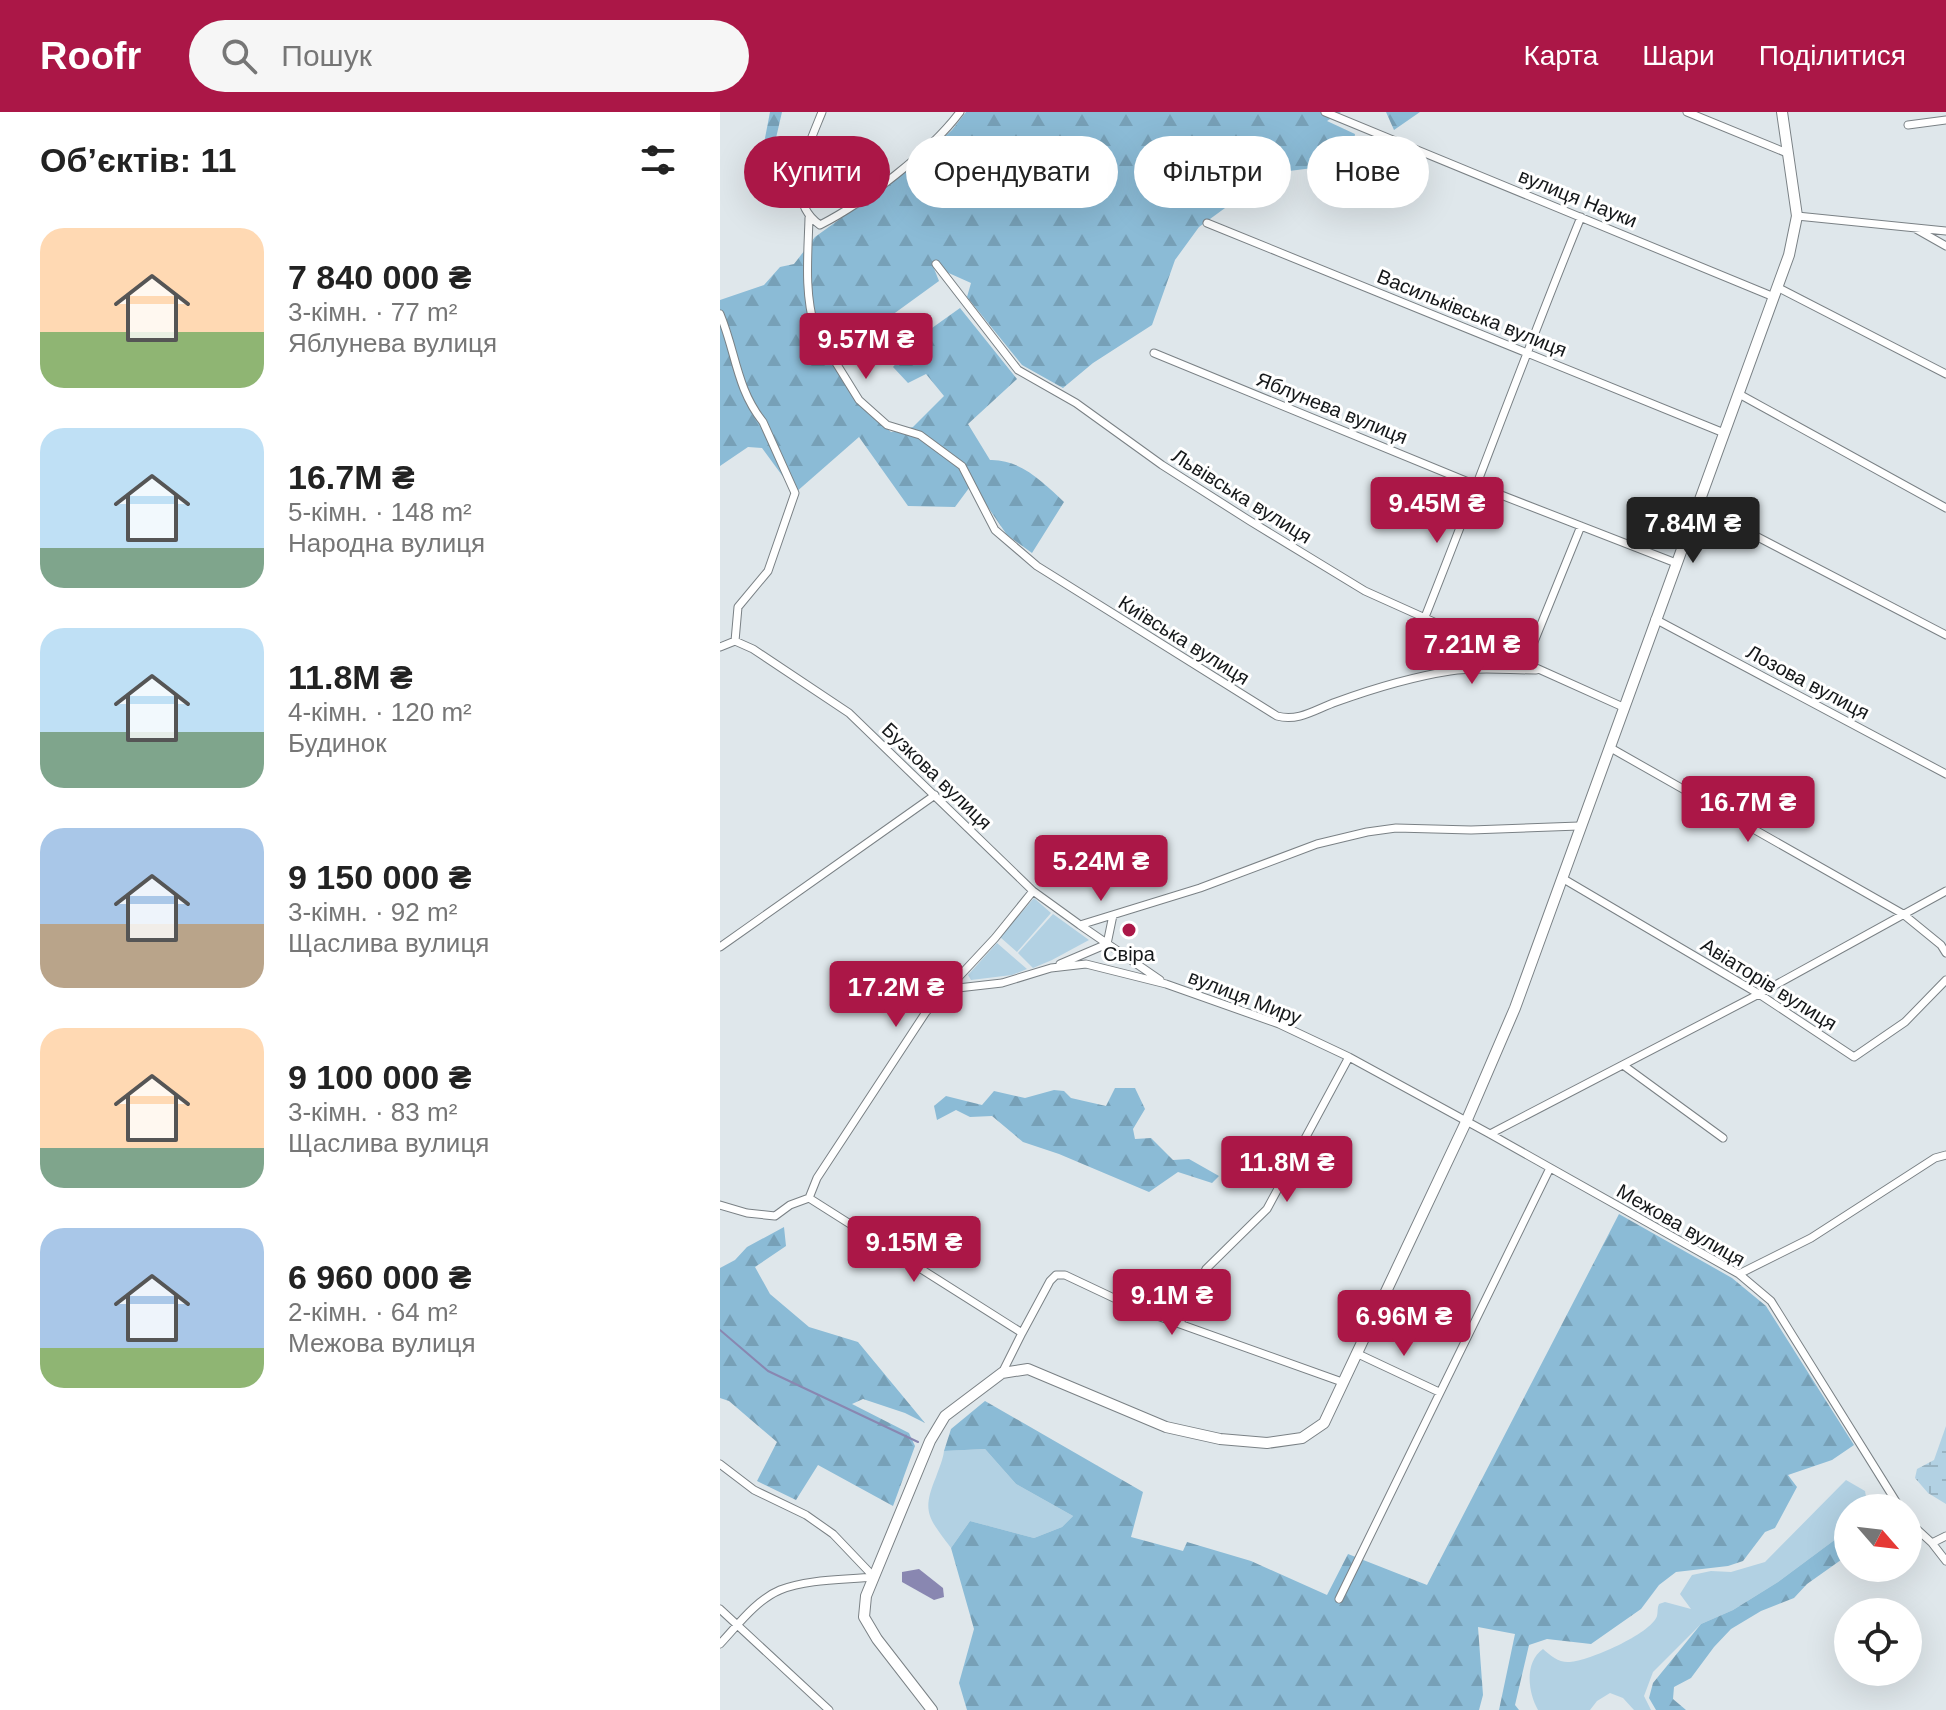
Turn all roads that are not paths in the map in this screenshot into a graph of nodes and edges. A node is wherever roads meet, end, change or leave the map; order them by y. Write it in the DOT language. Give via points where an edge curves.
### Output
graph roads {
  1 [pos="822,112"];
  2 [pos="960,112"];
  3 [pos="1325,112"];
  4 [pos="1687,112"];
  5 [pos="1782,112"];
  6 [pos="1946,120"];
  7 [pos="1908,125"];
  8 [pos="1787,153"];
  9 [pos="1797,216"];
  10 [pos="1581,217"];
  11 [pos="809,218"];
  12 [pos="1207,223"];
  13 [pos="1914,228"];
  14 [pos="1946,231"];
  15 [pos="1946,246"];
  16 [pos="936,264"];
  17 [pos="1775,292"];
  18 [pos="720,314"];
  19 [pos="1154,353"];
  20 [pos="1526,353"];
  21 [pos="1946,374"];
  22 [pos="1739,394"];
  23 [pos="1724,433"];
  24 [pos="1478,486"];
  25 [pos="1698,506"];
  26 [pos="1946,508"];
  27 [pos="1581,526"];
  28 [pos="1676,563"];
  29 [pos="1425,617"];
  30 [pos="1655,619"];
  31 [pos="1946,635"];
  32 [pos="735,641"];
  33 [pos="720,647"];
  34 [pos="1525,664"];
  35 [pos="1536,670"];
  36 [pos="1623,707"];
  37 [pos="1609,747"];
  38 [pos="1946,774"];
  39 [pos="935,795"];
  40 [pos="1579,826"];
  41 [pos="1562,878"];
  42 [pos="1033,891"];
  43 [pos="1946,891"];
  44 [pos="1903,914"];
  45 [pos="1113,915"];
  46 [pos="1080,925"];
  47 [pos="1107,944"];
  48 [pos="720,947"];
  49 [pos="1946,953"];
  50 [pos="1051,968"];
  51 [pos="1946,980"];
  52 [pos="1166,984"];
  53 [pos="949,989"];
  54 [pos="1759,994"];
  55 [pos="1349,1057"];
  56 [pos="1623,1065"];
  57 [pos="1466,1122"];
  58 [pos="1490,1134"];
  59 [pos="1723,1138"];
  60 [pos="1946,1155"];
  61 [pos="1550,1168"];
  62 [pos="809,1198"];
  63 [pos="720,1205"];
  64 [pos="1739,1274"];
  65 [pos="1180,1323"];
  66 [pos="1022,1333"];
  67 [pos="1356,1353"];
  68 [pos="1002,1373"];
  69 [pos="1342,1382"];
  70 [pos="1439,1392"];
  71 [pos="720,1464"];
  72 [pos="1891,1494"];
  73 [pos="1922,1534"];
  74 [pos="1946,1536"];
  75 [pos="1932,1543"];
  76 [pos="1946,1561"];
  77 [pos="874,1577"];
  78 [pos="1339,1599"];
  79 [pos="720,1609"];
  80 [pos="738,1625"];
  81 [pos="720,1644"];
  82 [pos="829,1710"];
  83 [pos="932,1710"];
  1 -- 11 [label="street, Київська вулиця" via="798,183"];
  2 -- 11 [label="street" via="905,167 837,217 820,225"];
  3 -- 10 [label="street, вулиця Науки"];
  4 -- 8 [label="street"];
  5 -- 8 [label="street"];
  6 -- 7 [label="street"];
  8 -- 9 [label="street"];
  9 -- 13 [label="street"];
  9 -- 17 [label="street"];
  10 -- 17 [label="street, вулиця Науки"];
  10 -- 20 [label="street"];
  11 -- 35 [label="street, Київська вулиця" via="807,289 815,329 859,400 887,425 920,435 962,466 995,530 1037,566 1277,716 1297,718 1406,680 1452,671"];
  12 -- 20 [label="street, Васильківська вулиця"];
  13 -- 14 [label="street"];
  13 -- 15 [label="street"];
  16 -- 29 [label="street, Львівська вулиця" via="1018,370 1275,537 1365,591"];
  17 -- 21 [label="street, вулиця Науки"];
  17 -- 22 [label="street"];
  18 -- 32 [label="street" via="736,373 795,493 768,571 738,607"];
  19 -- 24 [label="street, Яблунева вулиця"];
  20 -- 23 [label="street, Васильківська вулиця"];
  20 -- 24 [label="street"];
  22 -- 23 [label="street"];
  22 -- 26 [label="street"];
  23 -- 25 [label="street"];
  24 -- 27 [label="street, Яблунева вулиця"];
  24 -- 29 [label="street"];
  25 -- 28 [label="street"];
  25 -- 31 [label="street"];
  27 -- 28 [label="street, Яблунева вулиця"];
  27 -- 34 [label="street"];
  28 -- 30 [label="street"];
  29 -- 34 [label="street, Львівська вулиця"];
  30 -- 36 [label="street"];
  30 -- 38 [label="street, Лозова вулиця"];
  32 -- 33 [label="street"];
  32 -- 39 [label="street, Бузкова вулиця" via="849,713"];
  34 -- 35 [label="street, Львівська вулиця"];
  35 -- 36 [label="street, Львівська вулиця"];
  36 -- 37 [label="street"];
  37 -- 40 [label="street"];
  37 -- 44 [label="street"];
  39 -- 42 [label="street, Бузкова вулиця"];
  39 -- 48 [label="street"];
  40 -- 41 [label="street"];
  40 -- 45 [label="street" via="1367,832 1317,844"];
  41 -- 54 [label="street, Авіаторів вулиця"];
  41 -- 57 [label="street"];
  42 -- 46 [label="street, Бузкова вулиця"];
  42 -- 53 [label="street"];
  43 -- 44 [label="street"];
  44 -- 49 [label="street"];
  44 -- 54 [label="street"];
  45 -- 46 [label="street"];
  45 -- 47 [label="street"];
  46 -- 47 [label="street, Бузкова вулиця"];
  47 -- 50 [label="street"];
  47 -- 52 [label="street, Бузкова вулиця"];
  50 -- 52 [label="street, вулиця Миру" via="1086,964"];
  50 -- 53 [label="street, вулиця Миру" via="1002,983"];
  51 -- 54 [label="street, Авіаторів вулиця" via="1905,1022 1854,1057"];
  52 -- 55 [label="street, вулиця Миру" via="1279,1024"];
  53 -- 62 [label="street" via="926,1012"];
  54 -- 56 [label="street"];
  55 -- 57 [label="street, вулиця Миру"];
  55 -- 65 [label="street" via="1267,1209 1206,1269"];
  56 -- 58 [label="street"];
  56 -- 59 [label="street"];
  57 -- 58 [label="street, Межова вулиця"];
  57 -- 67 [label="street"];
  58 -- 61 [label="street, Межова вулиця"];
  60 -- 64 [label="street" via="1811,1238"];
  61 -- 64 [label="street, Межова вулиця"];
  61 -- 70 [label="street"];
  62 -- 63 [label="street" via="775,1216"];
  62 -- 66 [label="street"];
  64 -- 72 [label="street, Межова вулиця" via="1771,1301"];
  65 -- 66 [label="street" via="1056,1275"];
  65 -- 69 [label="street"];
  66 -- 68 [label="street"];
  67 -- 69 [label="street"];
  67 -- 70 [label="street"];
  68 -- 69 [label="street" via="1028,1369 1166,1427 1267,1443 1302,1438 1324,1423"];
  68 -- 77 [label="street" via="945,1416"];
  70 -- 78 [label="street"];
  71 -- 77 [label="street" via="754,1490 833,1534"];
  73 -- 75 [label="street"];
  74 -- 75 [label="street"];
  75 -- 76 [label="street"];
  77 -- 80 [label="street" via="779,1590"];
  77 -- 83 [label="street" via="864,1617"];
  79 -- 80 [label="street"];
  80 -- 81 [label="street"];
  80 -- 82 [label="street"];
}
